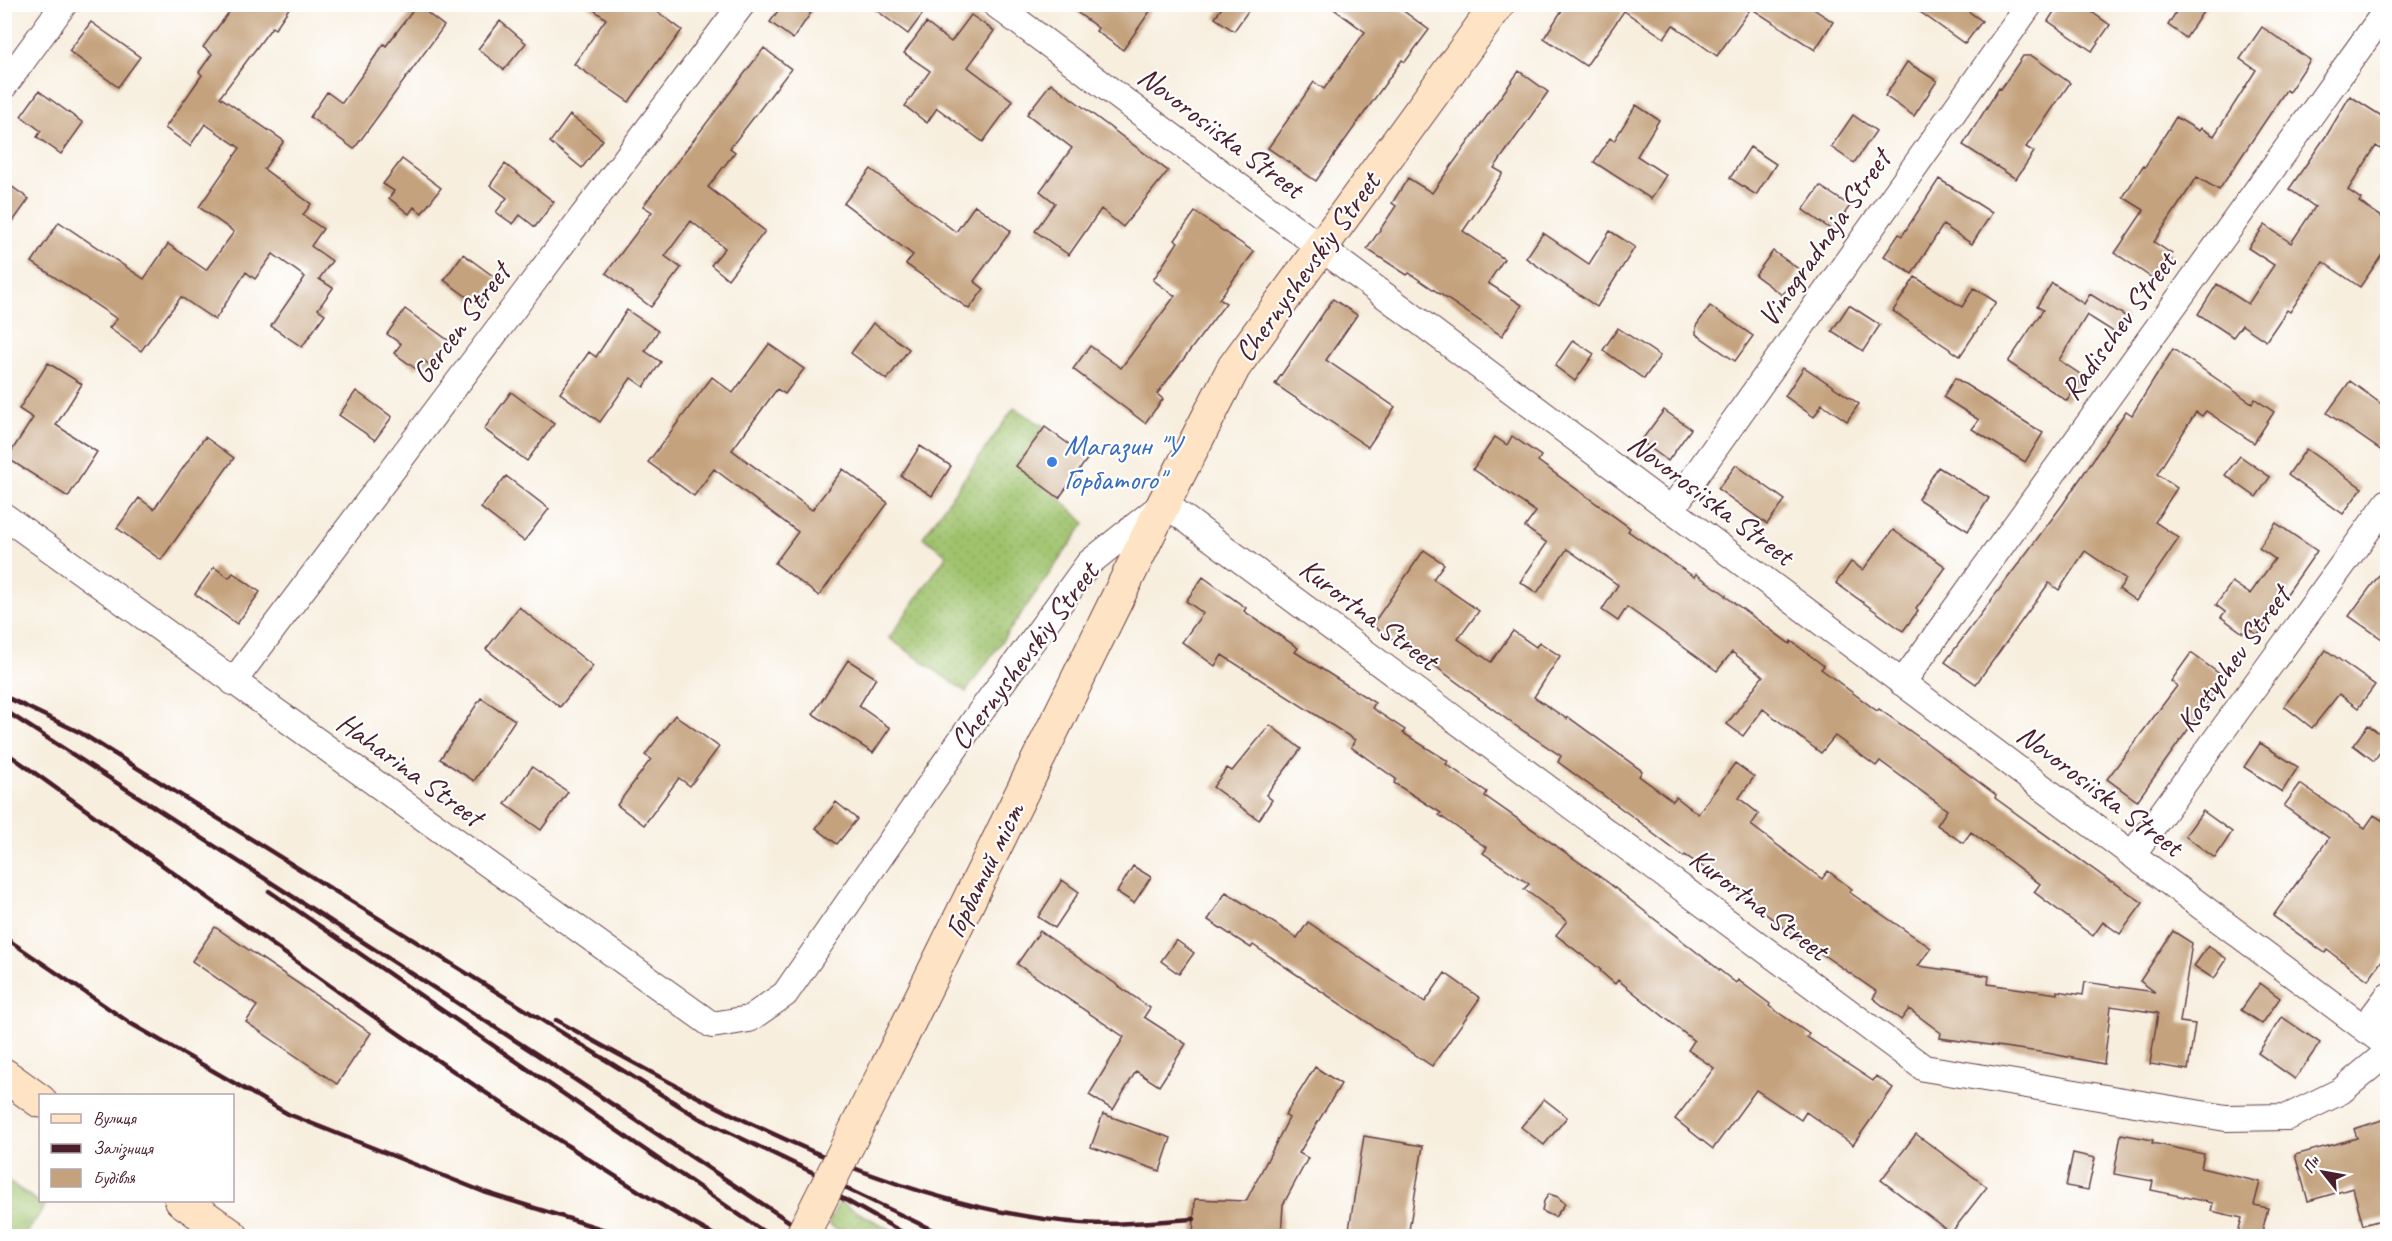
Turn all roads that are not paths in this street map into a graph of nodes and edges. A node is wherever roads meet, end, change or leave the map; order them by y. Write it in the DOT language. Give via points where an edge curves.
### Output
graph roads {
  1 [pos="64,4"];
  2 [pos="742,4"];
  3 [pos="995,4"];
  4 [pos="1498,4"];
  5 [pos="2030,4"];
  6 [pos="2388,8"];
  7 [pos="4,86"];
  8 [pos="1321,248"];
  9 [pos="2388,502"];
  10 [pos="1164,503"];
  11 [pos="1671,510"];
  12 [pos="4,516"];
  13 [pos="233,682"];
  14 [pos="1902,683"];
  15 [pos="2132,855"];
  16 [pos="785,994"];
  17 [pos="2388,996"];
  18 [pos="2364,1028"];
  19 [pos="2388,1046"];
  20 [pos="2388,1052"];
  21 [pos="4,1075"];
  22 [pos="39,1100"];
  23 [pos="184,1202"];
  24 [pos="232,1236"];
  25 [pos="802,1236"];
  1 -- 7 [label="street"];
  2 -- 13 [label="street, Gercen Street"];
  3 -- 8 [label="street, Novorosiiska Street"];
  4 -- 8 [label="street, Chernyshevskiy Street"];
  5 -- 11 [label="street, Vinogradnaja Street"];
  6 -- 14 [label="street, Radischev Street"];
  8 -- 10 [label="street, Chernyshevskiy Street" via="1234,367"];
  8 -- 11 [label="street, Novorosiiska Street"];
  9 -- 15 [label="street, Kostychev Street"];
  10 -- 16 [label="street, Chernyshevskiy Street" via="1089,563"];
  10 -- 20 [label="street, Kurortna Street" via="1924,1068 2226,1118 2288,1117 2341,1091"];
  10 -- 25 [label="street, Горбатий міст, bridge"];
  11 -- 14 [label="street, Novorosiiska Street"];
  12 -- 13 [label="street, Haharina Street"];
  13 -- 16 [label="street, Haharina Street" via="712,1026 749,1019"];
  14 -- 15 [label="street, Novorosiiska Street"];
  15 -- 18 [label="street, Novorosiiska Street"];
  17 -- 18 [label="street"];
  18 -- 19 [label="street, Novorosiiska Street"];
  21 -- 22 [label="street"];
  23 -- 24 [label="street"];
}
